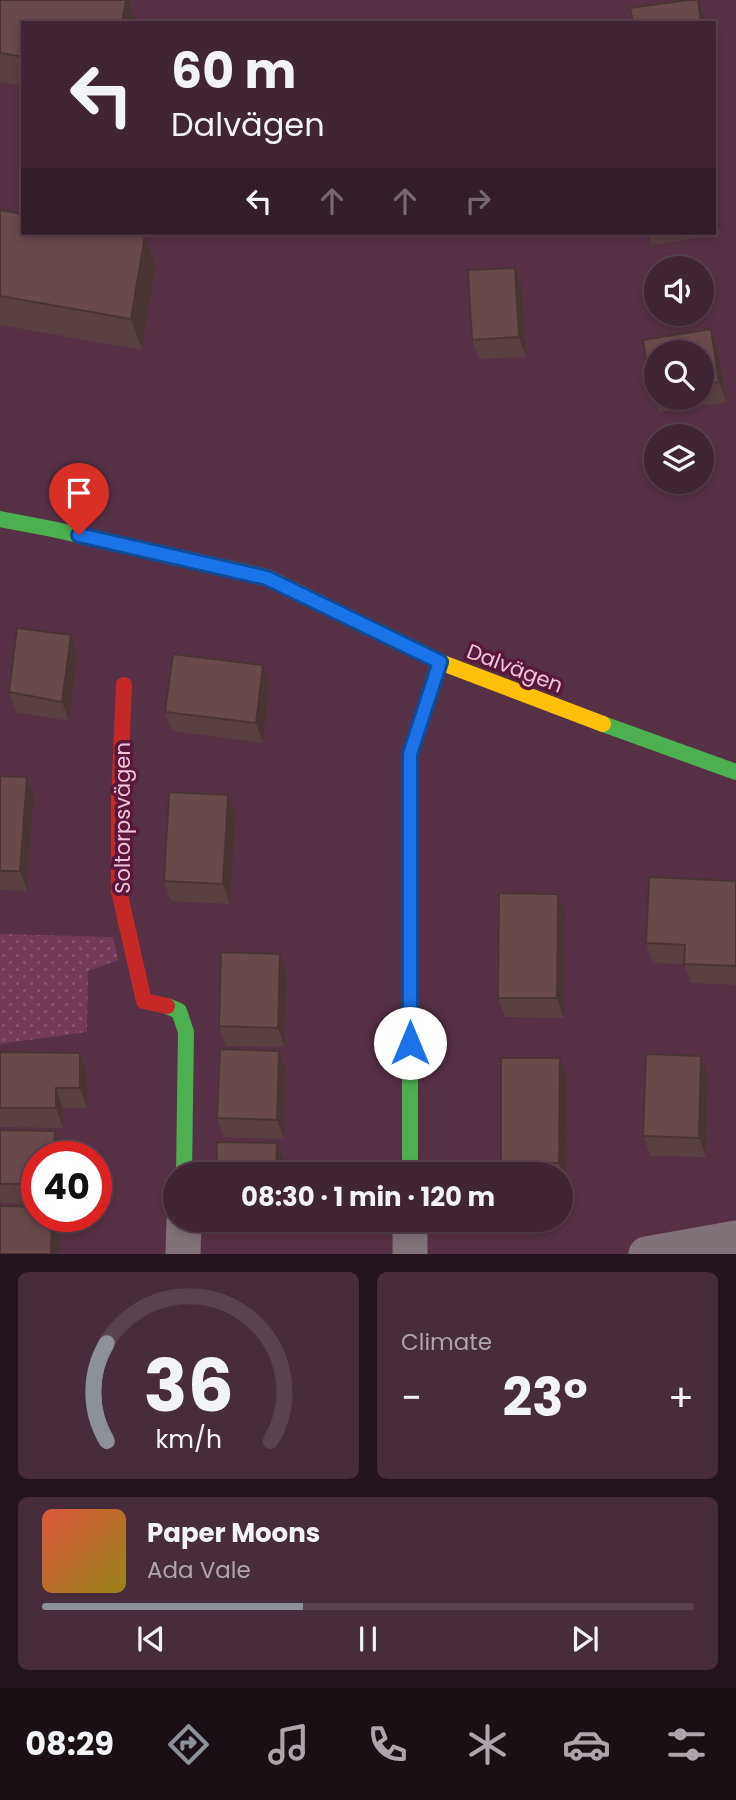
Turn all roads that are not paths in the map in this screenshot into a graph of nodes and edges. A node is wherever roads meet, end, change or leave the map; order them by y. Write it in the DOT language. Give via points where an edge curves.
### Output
graph roads {
  1 [pos="0,519"];
  2 [pos="440,662"];
  3 [pos="124,685"];
  4 [pos="736,772"];
  5 [pos="184,1162"];
  6 [pos="410,1162"];
  7 [pos="184,1232"];
  8 [pos="410,1232"];
  9 [pos="736,1238"];
  10 [pos="183,1254"];
  11 [pos="410,1254"];
  12 [pos="646,1254"];
  1 -- 2 [label="street, Dalvägen" via="267,578"];
  2 -- 4 [label="street, Dalvägen"];
  2 -- 6 [label="street" via="410,754"];
  3 -- 5 [label="street, Soltorpsvägen" via="119,891 144,1001 180,1011 186,1032"];
  7 -- 10 [label="street"];
  8 -- 11 [label="street"];
  9 -- 12 [label="street"];
}
